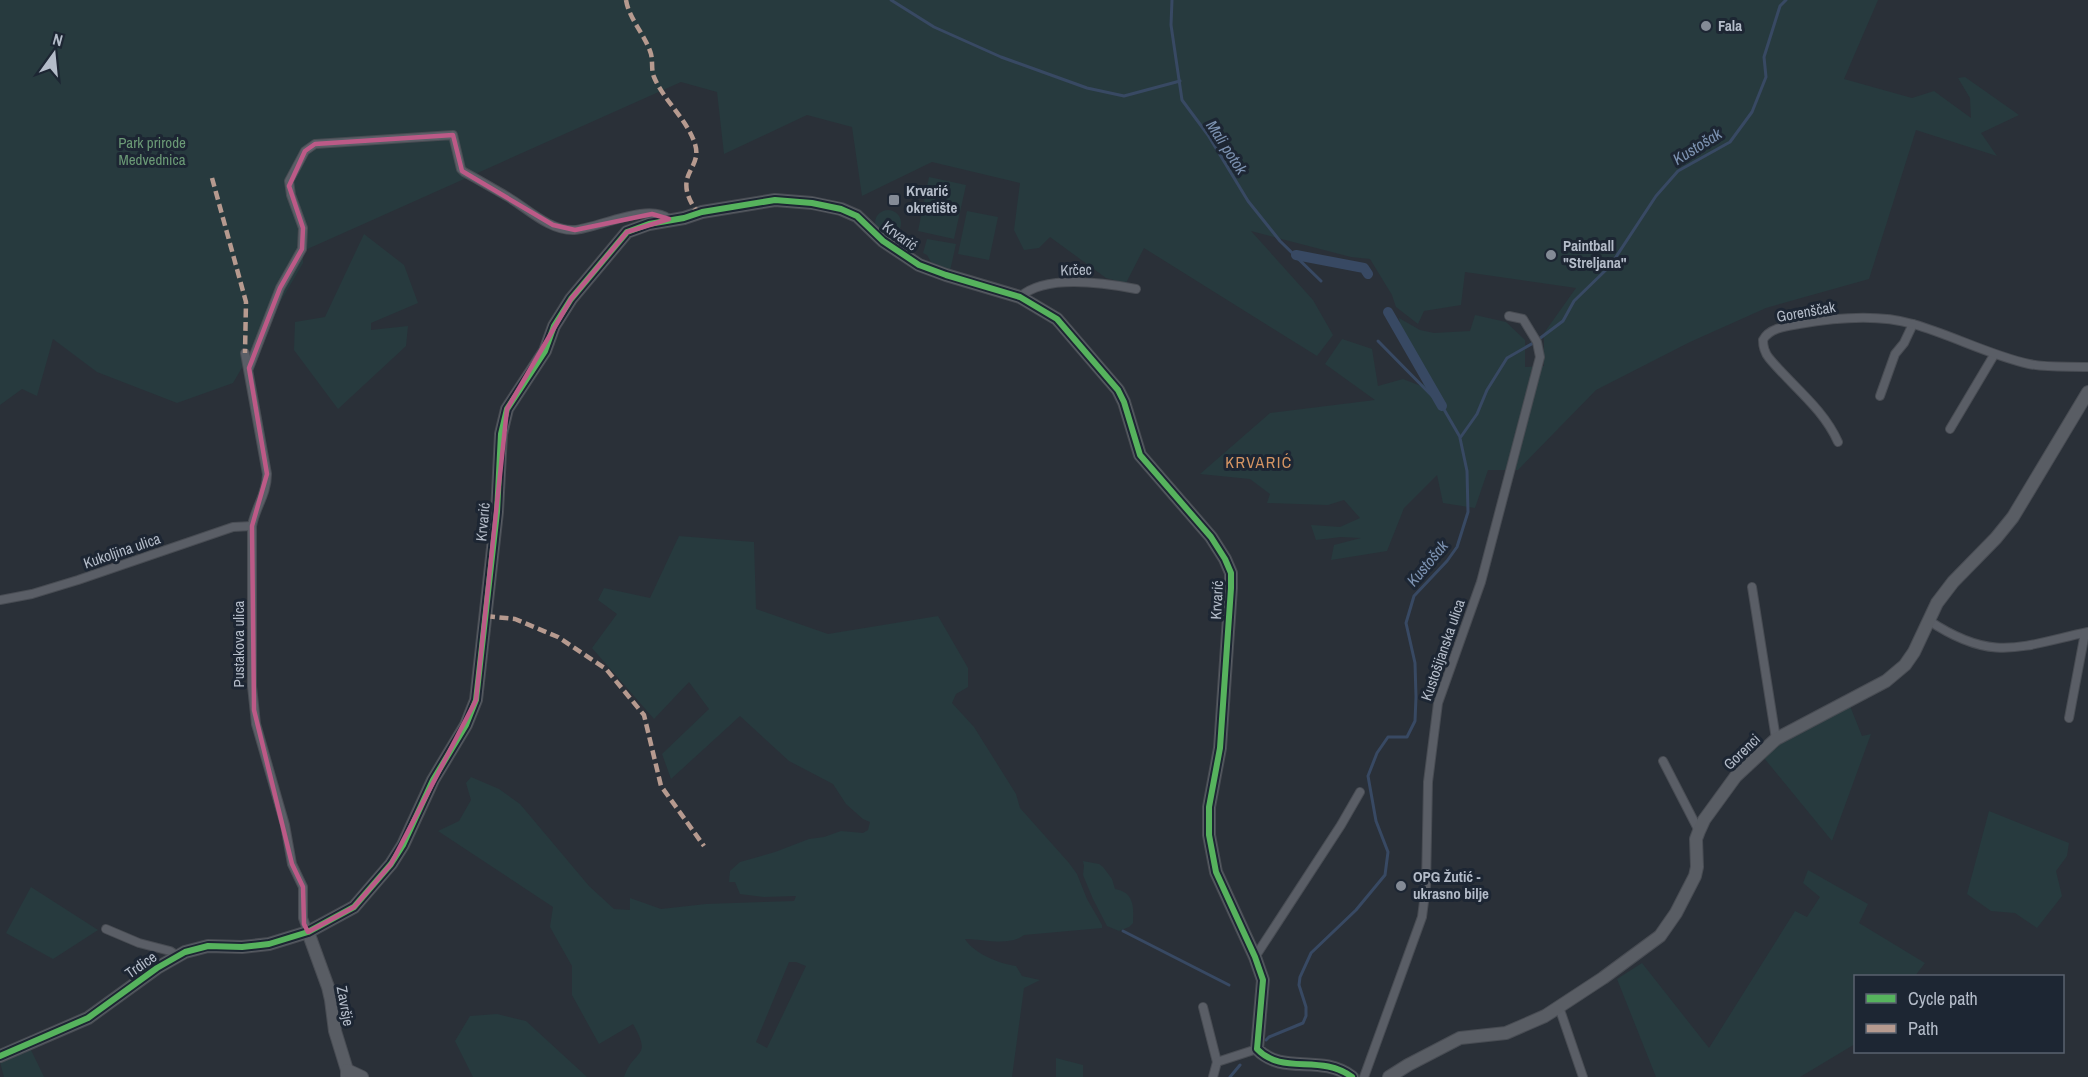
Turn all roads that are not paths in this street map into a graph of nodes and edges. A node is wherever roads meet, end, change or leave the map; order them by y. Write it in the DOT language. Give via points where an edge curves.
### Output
graph roads {
  1 [pos="669,219"];
  2 [pos="1136,289"];
  3 [pos="1020,297"];
  4 [pos="1509,316"];
  5 [pos="1913,324"];
  6 [pos="245,353"];
  7 [pos="1994,355"];
  8 [pos="2088,367"];
  9 [pos="249,368"];
  10 [pos="2088,392"];
  11 [pos="1880,396"];
  12 [pos="1950,429"];
  13 [pos="1838,442"];
  14 [pos="252,526"];
  15 [pos="1752,587"];
  16 [pos="0,600"];
  17 [pos="1928,620"];
  18 [pos="2086,632"];
  19 [pos="2069,718"];
  20 [pos="1776,740"];
  21 [pos="1663,761"];
  22 [pos="1360,792"];
  23 [pos="1699,831"];
  24 [pos="106,929"];
  25 [pos="308,932"];
  26 [pos="176,955"];
  27 [pos="1255,957"];
  28 [pos="1203,1007"];
  29 [pos="1559,1007"];
  30 [pos="1257,1049"];
  31 [pos="0,1056"];
  32 [pos="1217,1062"];
  33 [pos="347,1074"];
  34 [pos="362,1077"];
  35 [pos="1213,1077"];
  36 [pos="1352,1077"];
  37 [pos="1364,1077"];
  38 [pos="1389,1077"];
  39 [pos="1583,1077"];
  1 -- 3 [label="street, Krvarić" via="775,200 841,209 857,216 883,241 919,265"];
  1 -- 9 [label="street" via="637,215 575,230 553,225 464,172 453,135 315,144 305,151 289,181 303,228 302,249 280,288"];
  1 -- 25 [label="street, Krvarić" via="627,232 572,299 507,409 501,434 497,512 476,700 391,864 354,907"];
  2 -- 3 [label="street, Krčec" via="1102,283 1065,283 1042,285"];
  3 -- 27 [label="street, Krvarić" via="1057,319 1114,384 1124,402 1140,455 1211,537 1231,573 1220,748 1209,807 1209,835 1216,872"];
  4 -- 37 [label="street, Kustošijanska ulica" via="1523,318 1537,342 1540,357 1481,582 1438,702 1428,782 1422,917"];
  5 -- 7 [label="street, Gorenščak"];
  5 -- 11 [label="street" via="1895,354"];
  5 -- 13 [label="street, Gorenščak" via="1824,320 1766,336 1763,345 1769,358 1813,405"];
  6 -- 9 [label="street, Pustakova ulica"];
  7 -- 8 [label="street, Gorenščak" via="2037,365"];
  7 -- 12 [label="street"];
  9 -- 14 [label="street, Pustakova ulica" via="267,474 266,490"];
  10 -- 17 [label="street, Gorenci" via="2013,517 1953,582"];
  14 -- 16 [label="street, Kukoljina ulica" via="233,527 78,580"];
  14 -- 25 [label="street, Pustakova ulica" via="254,710 292,864 303,887 303,918"];
  15 -- 20 [label="street"];
  17 -- 18 [label="street" via="1962,640 2000,649"];
  17 -- 20 [label="street, Gorenci" via="1914,652 1893,677"];
  18 -- 19 [label="street"];
  20 -- 23 [label="street, Gorenci" via="1736,776"];
  21 -- 23 [label="street"];
  22 -- 27 [label="street"];
  23 -- 29 [label="street, Gorenci" via="1695,876 1660,936"];
  24 -- 26 [label="street, Trdice"];
  25 -- 26 [label="street, Trdice" via="255,947 208,946"];
  25 -- 33 [label="street, Završje" via="331,1000 334,1031"];
  26 -- 31 [label="street, Trdice" via="88,1018"];
  27 -- 30 [label="street, Krvarić" via="1263,980"];
  28 -- 32 [label="street"];
  29 -- 38 [label="street, Gorenci" via="1506,1033 1460,1038"];
  29 -- 39 [label="street"];
  30 -- 32 [label="street"];
  30 -- 36 [label="street" via="1270,1060 1335,1067"];
  32 -- 35 [label="street"];
  33 -- 34 [label="street, Završje"];
}
